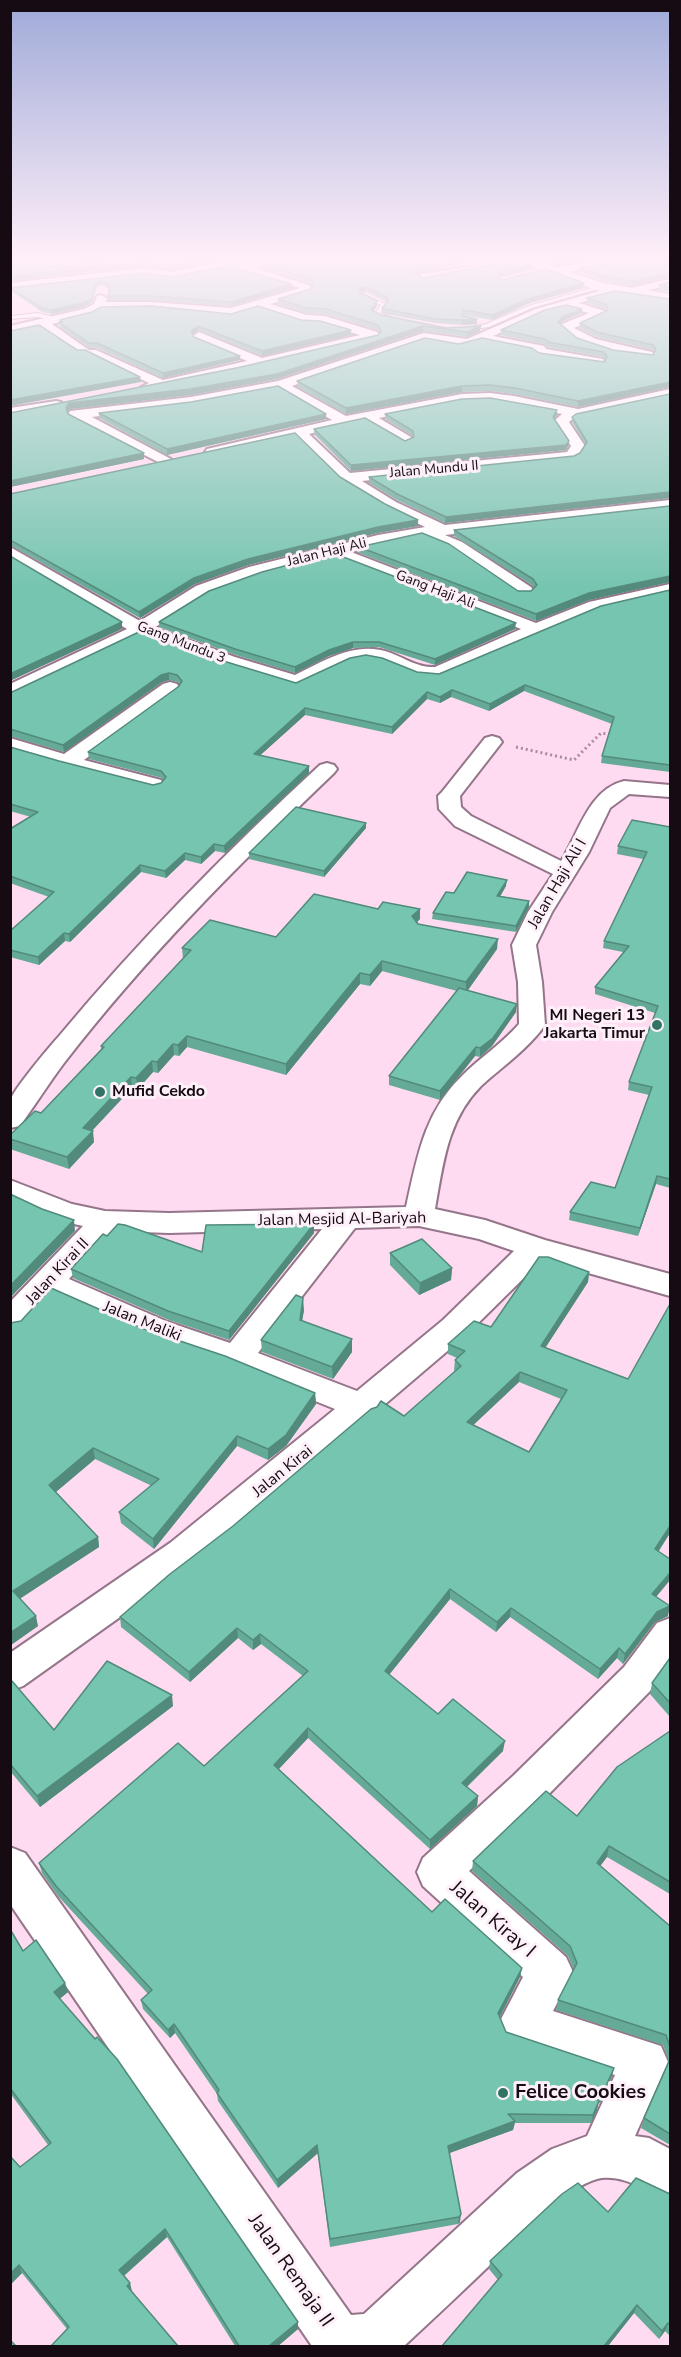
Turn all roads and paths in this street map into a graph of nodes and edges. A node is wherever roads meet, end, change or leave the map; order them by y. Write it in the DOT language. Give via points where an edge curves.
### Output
graph roads {
  1 [pos="128,369"];
  2 [pos="229,369"];
  3 [pos="328,369"];
  4 [pos="162,384"];
  5 [pos="281,385"];
  6 [pos="134,390"];
  7 [pos="670,393"];
  8 [pos="16,394"];
  9 [pos="77,408"];
  10 [pos="32,409"];
  11 [pos="10,412"];
  12 [pos="571,413"];
  13 [pos="366,416"];
  14 [pos="344,421"];
  15 [pos="298,431"];
  16 [pos="406,440"];
  17 [pos="196,455"];
  18 [pos="145,466"];
  19 [pos="346,478"];
  20 [pos="669,508"];
  21 [pos="441,529"];
  22 [pos="424,532"];
  23 [pos="334,551"];
  24 [pos="10,552"];
  25 [pos="670,589"];
  26 [pos="525,591"];
  27 [pos="140,628"];
  28 [pos="536,629"];
  29 [pos="170,688"];
  30 [pos="11,691"];
  31 [pos="624,737"];
  32 [pos="492,742"];
  33 [pos="10,744"];
  34 [pos="67,762"];
  35 [pos="327,769"];
  36 [pos="154,784"];
  37 [pos="670,791"];
  38 [pos="565,871"];
  39 [pos="10,1120"];
  40 [pos="10,1189"];
  41 [pos="419,1216"];
  42 [pos="345,1220"];
  43 [pos="105,1221"];
  44 [pos="536,1248"];
  45 [pos="48,1282"];
  46 [pos="670,1285"];
  47 [pos="10,1322"];
  48 [pos="237,1357"];
  49 [pos="363,1407"];
  50 [pos="670,1634"];
  51 [pos="10,1674"];
  52 [pos="10,1867"];
  53 [pos="603,2154"];
  54 [pos="670,2177"];
  1 -- 4 [label="street"];
  2 -- 4 [label="street"];
  3 -- 5 [label="street"];
  4 -- 6 [label="street"];
  5 -- 9 [label="street" via="191,402"];
  5 -- 14 [label="street"];
  7 -- 12 [label="street"];
  8 -- 10 [label="street"];
  9 -- 10 [label="street" via="60,405"];
  9 -- 18 [label="street" via="171,461"];
  10 -- 11 [label="street"];
  12 -- 13 [label="street" via="514,400 474,397"];
  12 -- 19 [label="street, Jalan Mundu II" via="561,421 579,446 568,457"];
  13 -- 14 [label="street"];
  13 -- 16 [label="street"];
  14 -- 15 [label="street"];
  15 -- 17 [label="street"];
  15 -- 19 [label="street"];
  19 -- 21 [label="street, Jalan Mundu II"];
  20 -- 21 [label="street, Jalan Haji Ali"];
  21 -- 22 [label="street, Jalan Haji Ali"];
  22 -- 23 [label="street, Jalan Haji Ali"];
  22 -- 26 [label="street" via="456,545"];
  23 -- 27 [label="street, Jalan Haji Ali" via="223,581"];
  23 -- 28 [label="street, Gang Haji Ali"];
  24 -- 27 [label="street, Gang Mundu 3"];
  25 -- 28 [label="street" via="595,606"];
  27 -- 28 [label="street, Gang Mundu 3" via="297,682 367,652 423,673 438,673"];
  27 -- 30 [label="street, Jalan Haji Ali"];
  29 -- 34 [label="street"];
  31 -- 32 [label="path" via="600,733 574,760"];
  32 -- 38 [label="street" via="449,796 450,809 464,820"];
  33 -- 34 [label="street"];
  34 -- 36 [label="street"];
  35 -- 39 [label="street" via="258,833 142,954 60,1052"];
  37 -- 38 [label="street, Jalan Haji Ali I" via="631,786 616,791 601,805"];
  38 -- 41 [label="street, Jalan Haji Ali I" via="515,943 530,982 532,1025 519,1042 453,1102 439,1128"];
  40 -- 43 [label="street, Jalan Mesjid Al-Bariyah" via="66,1213"];
  41 -- 42 [label="street, Jalan Mesjid Al-Bariyah"];
  41 -- 44 [label="street, Jalan Mesjid Al-Bariyah" via="485,1230"];
  42 -- 43 [label="street, Jalan Mesjid Al-Bariyah"];
  42 -- 48 [label="street"];
  43 -- 45 [label="street, Jalan Kirai II"];
  44 -- 46 [label="street, Jalan Mesjid Al-Bariyah"];
  44 -- 49 [label="street, Jalan Kirai" via="454,1328"];
  45 -- 47 [label="street, Jalan Kirai II"];
  45 -- 48 [label="street, Jalan Maliki" via="140,1323"];
  48 -- 49 [label="street, Jalan Maliki"];
  49 -- 51 [label="street, Jalan Kirai" via="183,1553"];
  50 -- 53 [label="street, Jalan Kiray I" via="638,1678 438,1872 551,1972 521,2023 645,2062"];
  52 -- 53 [label="street, Jalan Remaja II" via="339,2341 375,2339 534,2190 569,2166"];
  53 -- 54 [label="street, Jalan Remaja II" via="649,2162"];
}
